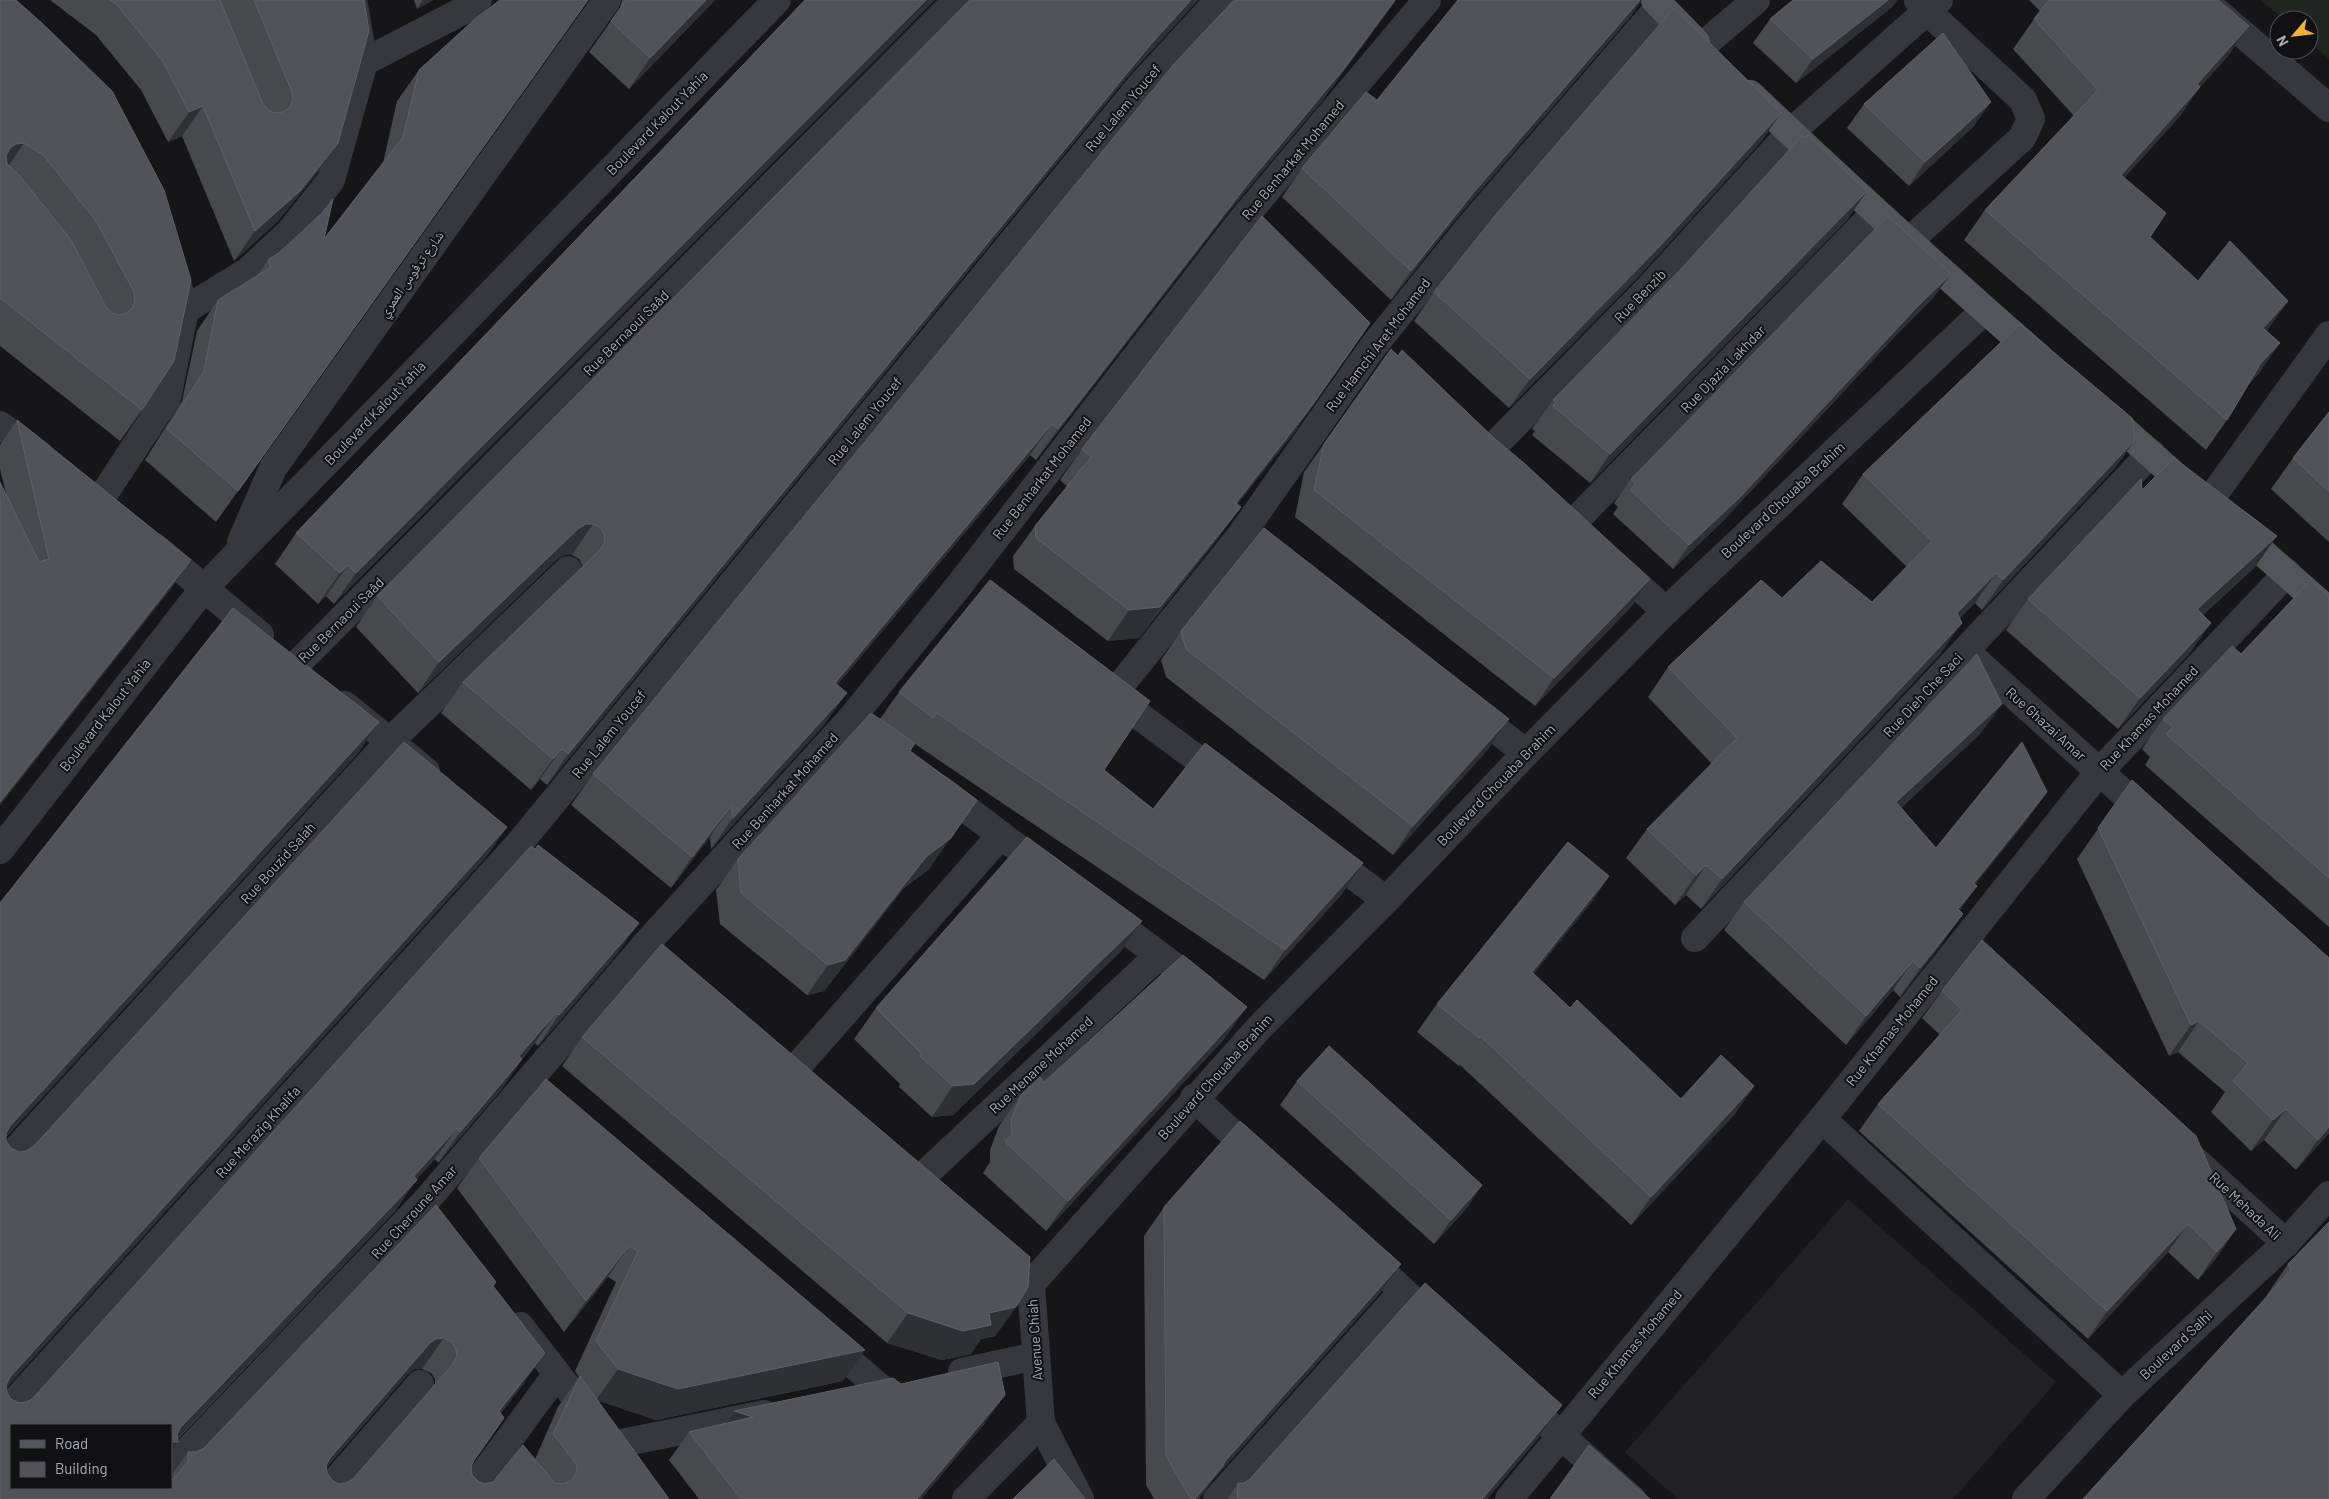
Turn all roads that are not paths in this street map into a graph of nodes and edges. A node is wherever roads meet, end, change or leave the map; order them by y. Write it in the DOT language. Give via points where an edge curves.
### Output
graph roads {
  1 [pos="353,0"];
  2 [pos="478,0"];
  3 [pos="607,0"];
  4 [pos="777,0"];
  5 [pos="957,0"];
  6 [pos="1219,0"];
  7 [pos="1427,0"];
  8 [pos="1756,0"];
  9 [pos="2203,0"];
  10 [pos="1657,3"];
  11 [pos="1928,4"];
  12 [pos="364,62"];
  13 [pos="1718,63"];
  14 [pos="2329,108"];
  15 [pos="1790,132"];
  16 [pos="1875,212"];
  17 [pos="1241,221"];
  18 [pos="1910,240"];
  19 [pos="1262,241"];
  20 [pos="168,249"];
  21 [pos="186,310"];
  22 [pos="1985,310"];
  23 [pos="1352,328"];
  24 [pos="2329,335"];
  25 [pos="1372,348"];
  26 [pos="1394,368"];
  27 [pos="2060,375"];
  28 [pos="2090,401"];
  29 [pos="0,425"];
  30 [pos="1464,435"];
  31 [pos="2151,453"];
  32 [pos="1485,455"];
  33 [pos="1507,472"];
  34 [pos="100,500"];
  35 [pos="2207,504"];
  36 [pos="1549,507"];
  37 [pos="1571,524"];
  38 [pos="234,558"];
  39 [pos="568,570"];
  40 [pos="2287,573"];
  41 [pos="962,582"];
  42 [pos="204,588"];
  43 [pos="985,600"];
  44 [pos="1666,611"];
  45 [pos="2329,611"];
  46 [pos="1964,651"];
  47 [pos="296,665"];
  48 [pos="1088,678"];
  49 [pos="1447,692"];
  50 [pos="1112,696"];
  51 [pos="849,721"];
  52 [pos="872,738"];
  53 [pos="390,741"];
  54 [pos="1526,753"];
  55 [pos="918,772"];
  56 [pos="2099,772"];
  57 [pos="442,784"];
  58 [pos="1245,795"];
  59 [pos="494,828"];
  60 [pos="2166,831"];
  61 [pos="1001,835"];
  62 [pos="1300,836"];
  63 [pos="517,846"];
  64 [pos="0,850"];
  65 [pos="539,864"];
  66 [pos="1386,900"];
  67 [pos="622,928"];
  68 [pos="1695,938"];
  69 [pos="1961,944"];
  70 [pos="645,945"];
  71 [pos="1159,956"];
  72 [pos="668,964"];
  73 [pos="1982,964"];
  74 [pos="1258,1028"];
  75 [pos="774,1049"];
  76 [pos="797,1067"];
  77 [pos="525,1084"];
  78 [pos="820,1086"];
  79 [pos="1194,1098"];
  80 [pos="548,1103"];
  81 [pos="1822,1119"];
  82 [pos="2170,1137"];
  83 [pos="901,1156"];
  84 [pos="0,1167"];
  85 [pos="1274,1171"];
  86 [pos="924,1175"];
  87 [pos="2329,1195"];
  88 [pos="944,1196"];
  89 [pos="425,1202"];
  90 [pos="443,1226"];
  91 [pos="984,1236"];
  92 [pos="1346,1237"];
  93 [pos="2286,1243"];
  94 [pos="1031,1284"];
  95 [pos="1403,1291"];
  96 [pos="503,1304"];
  97 [pos="806,1324"];
  98 [pos="1453,1337"];
  99 [pos="1036,1356"];
  100 [pos="557,1374"];
  101 [pos="940,1377"];
  102 [pos="911,1383"];
  103 [pos="420,1384"];
  104 [pos="882,1389"];
  105 [pos="853,1395"];
  106 [pos="2122,1395"];
  107 [pos="786,1409"];
  108 [pos="1532,1409"];
  109 [pos="0,1418"];
  110 [pos="1041,1423"];
  111 [pos="1560,1435"];
  112 [pos="612,1446"];
  113 [pos="172,1467"];
  114 [pos="629,1468"];
  115 [pos="320,1499"];
  116 [pos="465,1499"];
  117 [pos="966,1499"];
  118 [pos="1080,1499"];
  119 [pos="1217,1499"];
  120 [pos="1509,1499"];
  121 [pos="1632,1499"];
  122 [pos="2026,1499"];
  1 -- 12 [label="street"];
  2 -- 12 [label="street"];
  3 -- 38 [label="street, شارع ترفوس العمري" via="273,468"];
  4 -- 38 [label="street, Boulevard Kalout Yahia"];
  5 -- 47 [label="street, Rue Bernaoui Saâd"];
  6 -- 63 [label="street, Rue Lalem Youcef" via="1141,85"];
  7 -- 17 [label="street, Rue Benharkat Mohamed"];
  8 -- 13 [label="street"];
  9 -- 14 [label="street"];
  10 -- 13 [label="main road"];
  10 -- 25 [label="street, Rue Hamchi Aret Mohamed"];
  11 -- 15 [label="street, Rue Benzib"];
  11 -- 18 [label="street" via="2023,100 2031,119 2022,138"];
  12 -- 21 [label="street" via="331,180 290,232 248,271"];
  13 -- 15 [label="main road"];
  15 -- 16 [label="main road"];
  15 -- 32 [label="street, Rue Benzib" via="1650,287"];
  16 -- 18 [label="main road"];
  16 -- 37 [label="street, Rue Djazia Lakhdar"];
  17 -- 19 [label="street"];
  17 -- 41 [label="street, Rue Benharkat Mohamed"];
  18 -- 22 [label="main road"];
  20 -- 21 [label="street"];
  21 -- 34 [label="street" via="168,398"];
  22 -- 27 [label="main road"];
  22 -- 44 [label="street, Boulevard Chouaba Brahim"];
  23 -- 25 [label="street"];
  24 -- 35 [label="street"];
  25 -- 26 [label="street"];
  25 -- 50 [label="street, Rue Hamchi Aret Mohamed" via="1249,541"];
  28 -- 31 [label="main road"];
  29 -- 34 [label="street"];
  30 -- 32 [label="street"];
  31 -- 35 [label="main road"];
  31 -- 46 [label="street, Rue Dieh Che Saci"];
  32 -- 33 [label="street"];
  34 -- 42 [label="street"];
  35 -- 40 [label="main road"];
  36 -- 37 [label="street"];
  37 -- 44 [label="street"];
  38 -- 42 [label="street, Boulevard Kalout Yahia"];
  39 -- 53 [label="street, Rue Bouzid Salah"];
  40 -- 45 [label="main road"];
  40 -- 56 [label="street, Rue Khamas Mohamed"];
  41 -- 43 [label="street"];
  41 -- 51 [label="street, Rue Benharkat Mohamed"];
  42 -- 47 [label="street"];
  42 -- 64 [label="street, Boulevard Kalout Yahia"];
  44 -- 54 [label="street, Boulevard Chouaba Brahim"];
  46 -- 56 [label="street, Rue Ghazai Amar"];
  46 -- 68 [label="street, Rue Dieh Che Saci"];
  47 -- 53 [label="street"];
  48 -- 50 [label="street"];
  49 -- 54 [label="street"];
  50 -- 58 [label="street"];
  51 -- 52 [label="street"];
  51 -- 70 [label="street, Rue Benharkat Mohamed"];
  53 -- 57 [label="street"];
  53 -- 84 [label="street, Rue Bouzid Salah"];
  54 -- 66 [label="street, Boulevard Chouaba Brahim"];
  55 -- 61 [label="street"];
  56 -- 60 [label="street, Rue Ghazai Amar"];
  56 -- 69 [label="street, Rue Khamas Mohamed"];
  59 -- 63 [label="street"];
  61 -- 71 [label="street"];
  61 -- 76 [label="street"];
  62 -- 66 [label="street"];
  63 -- 65 [label="street"];
  63 -- 109 [label="street, Rue Merazig Khalifa"];
  66 -- 74 [label="street, Boulevard Chouaba Brahim"];
  67 -- 70 [label="street"];
  69 -- 73 [label="street"];
  69 -- 81 [label="street, Rue Khamas Mohamed"];
  70 -- 72 [label="street"];
  70 -- 77 [label="street, Rue Cheroune Amar"];
  71 -- 74 [label="street"];
  71 -- 86 [label="street, Rue Menane Mohamed"];
  74 -- 79 [label="street, Boulevard Chouaba Brahim"];
  75 -- 76 [label="street"];
  76 -- 78 [label="street"];
  77 -- 80 [label="street"];
  77 -- 89 [label="street, Rue Cheroune Amar"];
  79 -- 85 [label="street"];
  79 -- 94 [label="street, Boulevard Chouaba Brahim"];
  81 -- 106 [label="street"];
  81 -- 111 [label="street, Rue Khamas Mohamed"];
  82 -- 93 [label="street, Rue Mehada Ali"];
  83 -- 86 [label="street"];
  86 -- 88 [label="street"];
  87 -- 93 [label="street, Boulevard Salhi"];
  89 -- 90 [label="street"];
  89 -- 113 [label="street, Rue Cheroune Amar"];
  91 -- 94 [label="street, Avenue Chiah"];
  92 -- 95 [label="street"];
  93 -- 106 [label="street, Boulevard Salhi"];
  94 -- 99 [label="street, Avenue Chiah"];
  95 -- 98 [label="street"];
  95 -- 119 [label="street"];
  96 -- 100 [label="street"];
  97 -- 104 [label="street"];
  99 -- 101 [label="street"];
  99 -- 110 [label="street, Avenue Chiah"];
  100 -- 112 [label="street"];
  100 -- 116 [label="street" via="509,1461"];
  102 -- 104 [label="street"];
  103 -- 115 [label="street"];
  104 -- 105 [label="street"];
  106 -- 122 [label="street, Boulevard Salhi"];
  107 -- 112 [label="street"];
  108 -- 111 [label="street"];
  110 -- 117 [label="street"];
  110 -- 118 [label="street, Avenue Chiah"];
  111 -- 120 [label="street, Rue Khamas Mohamed"];
  111 -- 121 [label="street"];
  112 -- 114 [label="street"];
}
